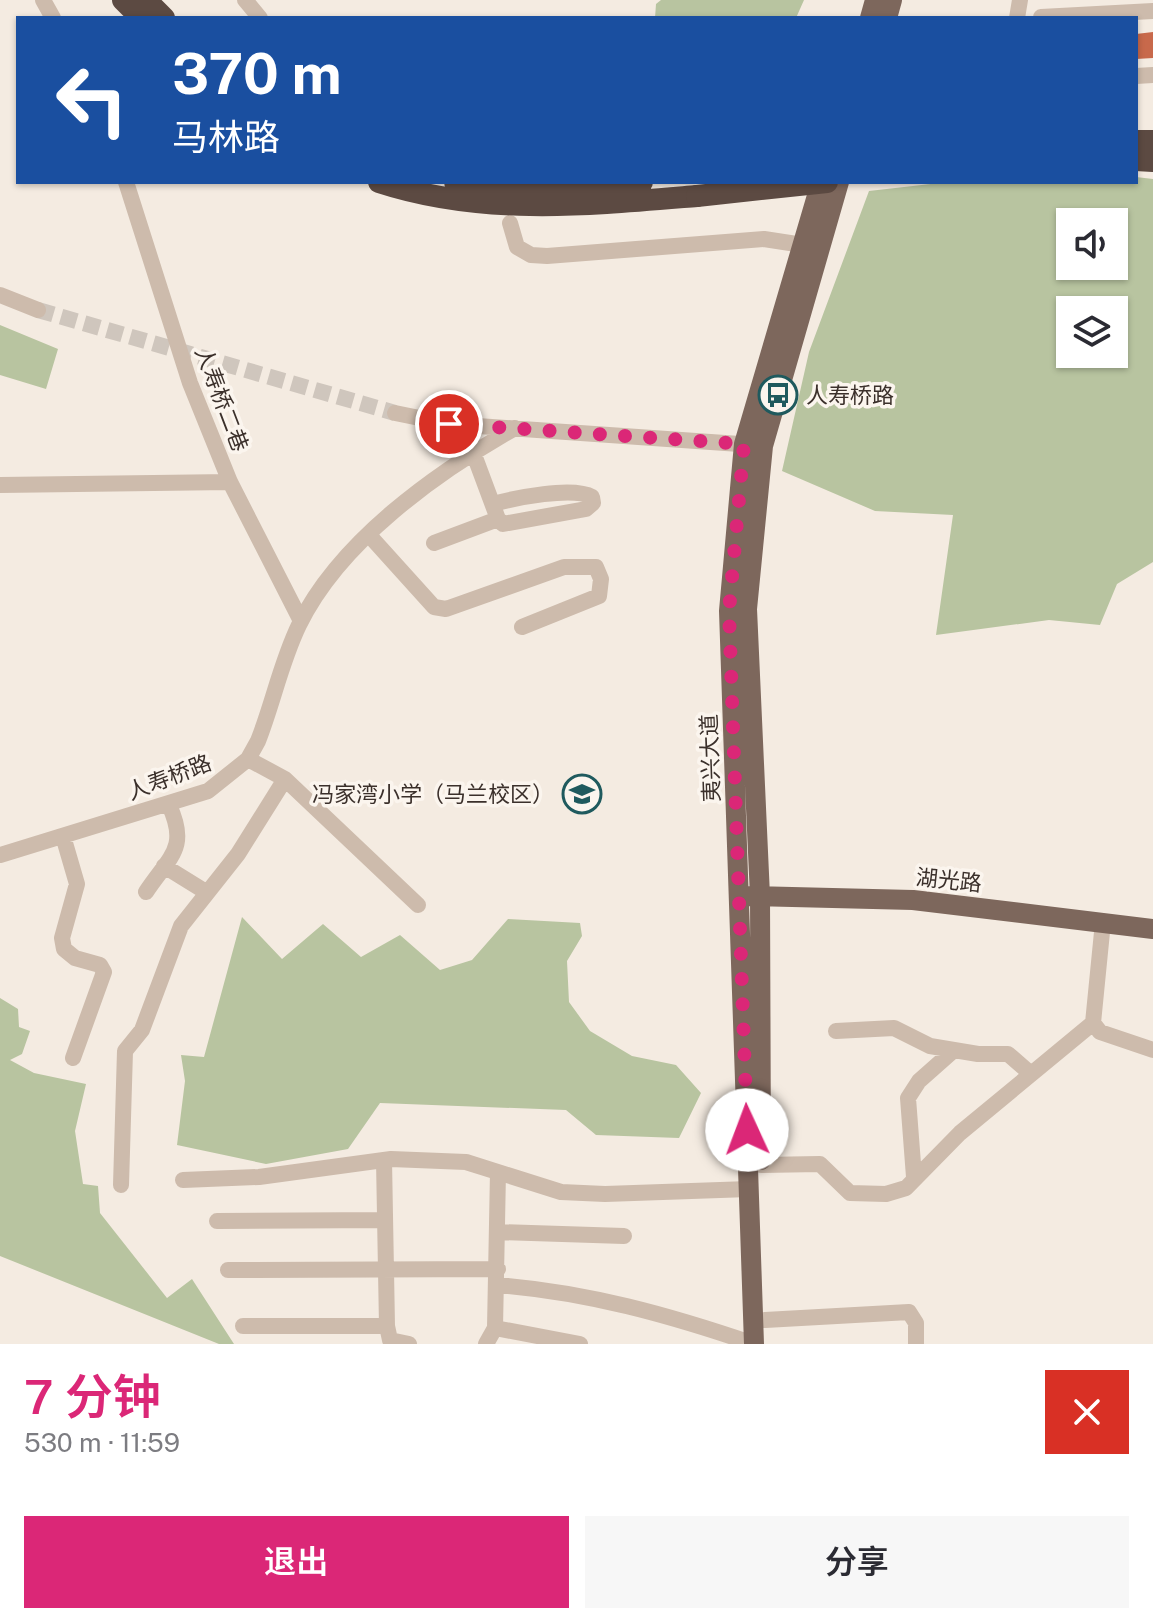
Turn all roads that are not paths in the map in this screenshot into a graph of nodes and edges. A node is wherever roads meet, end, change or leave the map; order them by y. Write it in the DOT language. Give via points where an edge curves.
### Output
graph roads {
  1 [pos="123,0"];
  2 [pos="146,0"];
  3 [pos="245,0"];
  4 [pos="1153,11"];
  5 [pos="139,16"];
  6 [pos="162,16"];
  7 [pos="258,16"];
  8 [pos="1060,16"];
  9 [pos="127,184"];
  10 [pos="387,184"];
  11 [pos="476,184"];
  12 [pos="616,184"];
  13 [pos="806,184"];
  14 [pos="823,184"];
  15 [pos="838,184"];
  16 [pos="510,223"];
  17 [pos="803,245"];
  18 [pos="0,295"];
  19 [pos="38,310"];
  20 [pos="395,413"];
  21 [pos="515,428"];
  22 [pos="753,445"];
  23 [pos="473,452"];
  24 [pos="230,482"];
  25 [pos="0,485"];
  26 [pos="496,512"];
  27 [pos="369,535"];
  28 [pos="434,543"];
  29 [pos="301,621"];
  30 [pos="522,627"];
  31 [pos="248,759"];
  32 [pos="285,779"];
  33 [pos="169,805"];
  34 [pos="63,836"];
  35 [pos="0,855"];
  36 [pos="164,866"];
  37 [pos="146,892"];
  38 [pos="206,892"];
  39 [pos="749,896"];
  40 [pos="418,905"];
  41 [pos="1103,922"];
  42 [pos="1153,929"];
  43 [pos="1093,1023"];
  44 [pos="836,1031"];
  45 [pos="954,1050"];
  46 [pos="1153,1050"];
  47 [pos="73,1058"];
  48 [pos="1031,1074"];
  49 [pos="384,1160"];
  50 [pos="761,1165"];
  51 [pos="498,1172"];
  52 [pos="914,1177"];
  53 [pos="183,1180"];
  54 [pos="121,1185"];
  55 [pos="749,1189"];
  56 [pos="385,1220"];
  57 [pos="217,1221"];
  58 [pos="497,1232"];
  59 [pos="624,1236"];
  60 [pos="386,1267"];
  61 [pos="228,1270"];
  62 [pos="498,1277"];
  63 [pos="765,1320"];
  64 [pos="243,1326"];
  65 [pos="495,1328"];
  66 [pos="389,1337"];
  67 [pos="543,1340"];
  68 [pos="409,1344"];
  69 [pos="486,1344"];
  70 [pos="580,1344"];
  71 [pos="754,1344"];
  72 [pos="766,1344"];
  73 [pos="916,1344"];
  1 -- 5 [label="highway"];
  2 -- 6 [label="highway"];
  3 -- 7 [label="street"];
  4 -- 8 [label="street"];
  9 -- 24 [label="street, 人寿桥二巷" via="190,383"];
  10 -- 13 [label="highway, bridge" via="468,203 514,206 585,206"];
  11 -- 12 [label="highway" via="540,190"];
  14 -- 17 [label="main road, 夷兴大道"];
  15 -- 22 [label="main road, 夷兴大道"];
  16 -- 17 [label="street" via="517,247 531,255 764,239"];
  17 -- 22 [label="main road, 夷兴大道"];
  18 -- 19 [label="street"];
  20 -- 21 [label="street" via="449,424"];
  21 -- 22 [label="street"];
  21 -- 23 [label="street, 人寿桥路"];
  22 -- 39 [label="main road, 夷兴大道" via="747,609"];
  23 -- 26 [label="street"];
  23 -- 27 [label="street, 人寿桥路"];
  24 -- 25 [label="street"];
  24 -- 29 [label="street, 人寿桥二巷"];
  26 -- 26 [label="street" via="508,525 586,509 592,497 532,496"];
  26 -- 28 [label="street"];
  27 -- 29 [label="street, 人寿桥路"];
  27 -- 30 [label="street" via="434,607 446,609 564,567 596,567 599,596"];
  29 -- 31 [label="street, 人寿桥路"];
  31 -- 32 [label="street"];
  31 -- 33 [label="street, 人寿桥路" via="208,791"];
  32 -- 38 [label="street" via="238,854"];
  32 -- 40 [label="street"];
  33 -- 34 [label="street, 人寿桥路"];
  33 -- 36 [label="street" via="180,834"];
  34 -- 35 [label="street, 人寿桥路"];
  34 -- 47 [label="street" via="77,884 62,938 64,949 100,965 104,972"];
  36 -- 37 [label="street"];
  36 -- 38 [label="street"];
  38 -- 54 [label="street" via="181,926 142,1030 125,1051"];
  39 -- 41 [label="main road, 湖光路" via="913,900"];
  39 -- 50 [label="main road, 夷兴大道"];
  39 -- 55 [label="main road, 夷兴大道"];
  41 -- 42 [label="main road, 湖光路"];
  41 -- 43 [label="street"];
  43 -- 46 [label="street" via="1100,1032"];
  43 -- 48 [label="street"];
  44 -- 45 [label="street" via="894,1028 930,1046"];
  45 -- 48 [label="street" via="1008,1054"];
  45 -- 52 [label="street" via="908,1098"];
  48 -- 52 [label="street"];
  49 -- 51 [label="street" via="466,1162"];
  49 -- 53 [label="street" via="259,1177"];
  49 -- 56 [label="street"];
  50 -- 52 [label="street" via="820,1164 850,1193 886,1194 906,1188"];
  50 -- 63 [label="main road, 夷兴大道"];
  51 -- 55 [label="street" via="561,1192"];
  51 -- 58 [label="street"];
  55 -- 71 [label="main road, 夷兴大道"];
  56 -- 57 [label="street"];
  56 -- 60 [label="street"];
  58 -- 59 [label="street"];
  58 -- 62 [label="street"];
  60 -- 61 [label="street"];
  60 -- 62 [label="street"];
  60 -- 66 [label="street"];
  62 -- 65 [label="street"];
  62 -- 71 [label="street" via="613,1301"];
  63 -- 72 [label="main road, 夷兴大道"];
  63 -- 73 [label="street" via="909,1312 916,1323"];
  64 -- 66 [label="street"];
  65 -- 67 [label="street"];
  65 -- 69 [label="street"];
  66 -- 68 [label="street"];
  67 -- 70 [label="street"];
}
